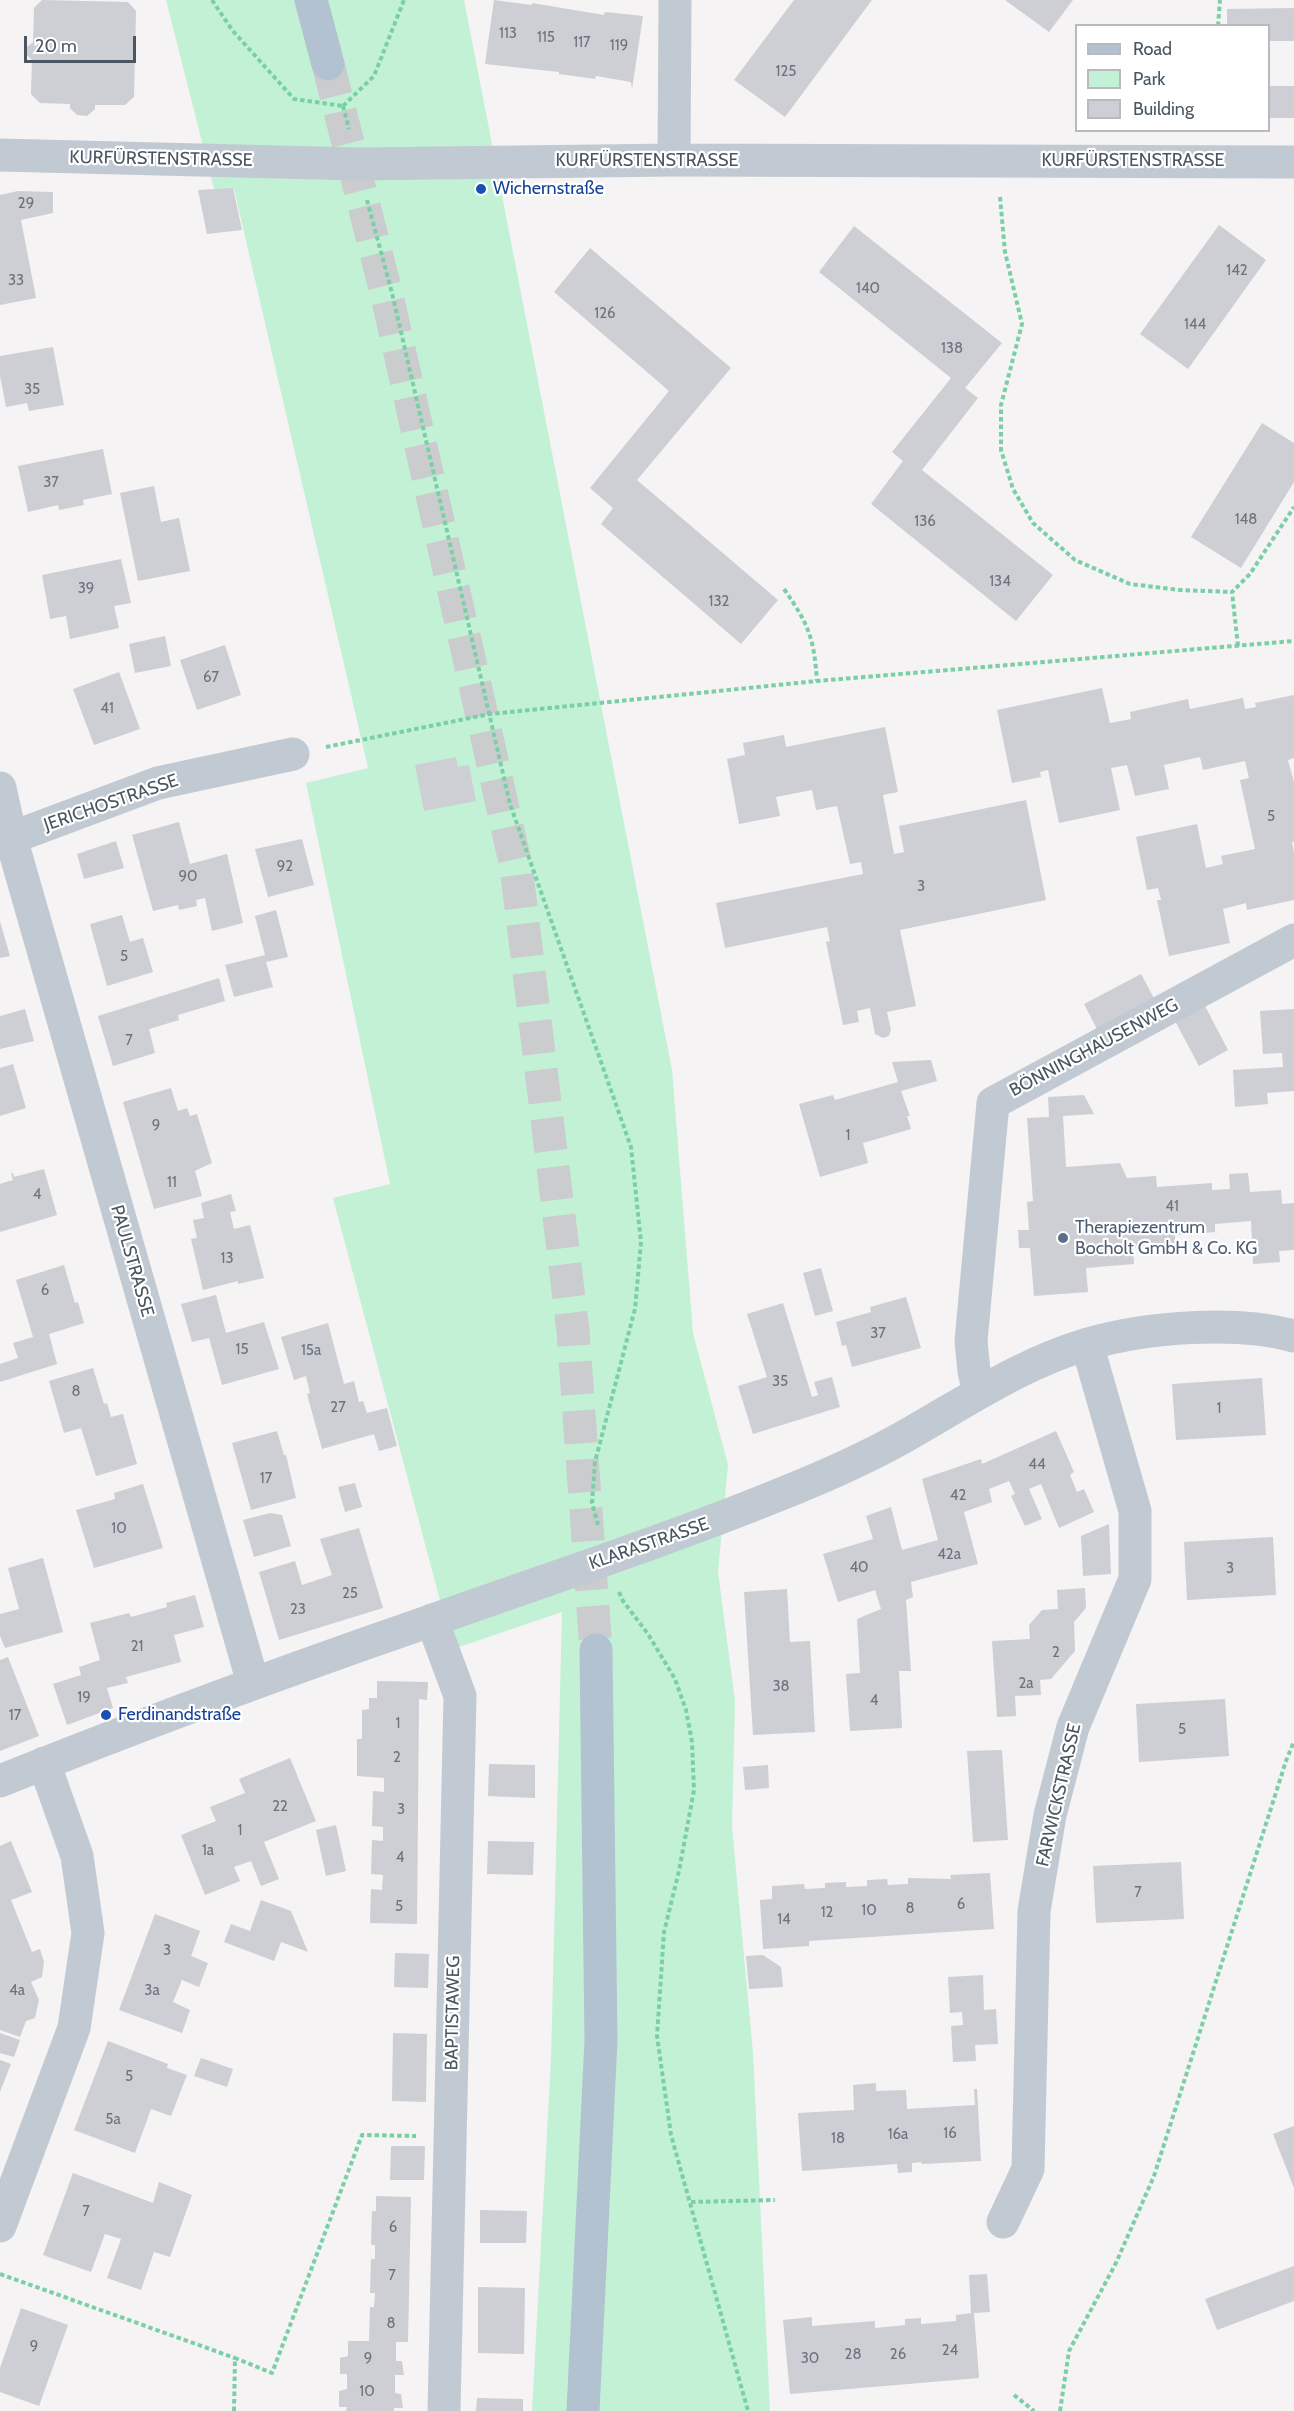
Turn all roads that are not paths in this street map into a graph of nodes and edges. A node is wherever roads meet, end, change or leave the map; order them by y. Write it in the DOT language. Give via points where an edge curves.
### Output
graph roads {
  1 [pos="311,0"];
  2 [pos="675,0"];
  3 [pos="327,64"];
  4 [pos="0,155"];
  5 [pos="674,160"];
  6 [pos="1294,162"];
  7 [pos="293,754"];
  8 [pos="0,788"];
  9 [pos="5,840"];
  10 [pos="1294,940"];
  11 [pos="1294,1335"];
  12 [pos="1087,1344"];
  13 [pos="979,1393"];
  14 [pos="432,1620"];
  15 [pos="596,1650"];
  16 [pos="253,1683"];
  17 [pos="44,1763"];
  18 [pos="0,1781"];
  19 [pos="1003,2222"];
  20 [pos="0,2226"];
  21 [pos="444,2411"];
  22 [pos="583,2411"];
  1 -- 3 [label="main road"];
  2 -- 5 [label="street"];
  4 -- 5 [label="street, KURFÜRSTENSTRASSE" via="358,164"];
  5 -- 6 [label="street, KURFÜRSTENSTRASSE"];
  7 -- 9 [label="street, JERICHOSTRASSE" via="158,783"];
  8 -- 9 [label="street, PAULSTRASSE"];
  9 -- 16 [label="street, PAULSTRASSE"];
  10 -- 13 [label="street, BÖNNINGHAUSENWEG" via="993,1103 971,1341"];
  11 -- 12 [label="street, KLARASTRASSE" via="1275,1330 1203,1327"];
  12 -- 13 [label="street, KLARASTRASSE" via="1028,1367"];
  12 -- 19 [label="street, FARWICKSTRASSE" via="1135,1511 1135,1579 1073,1727 1050,1815 1034,1911 1028,2169"];
  13 -- 14 [label="street, KLARASTRASSE" via="835,1473 717,1520"];
  14 -- 16 [label="street, KLARASTRASSE"];
  14 -- 21 [label="street, BAPTISTAWEG" via="460,1696"];
  15 -- 22 [label="main road" via="600,2040"];
  16 -- 17 [label="street, KLARASTRASSE"];
  17 -- 18 [label="street, KLARASTRASSE"];
  17 -- 20 [label="street" via="77,1856 88,1933 74,2028"];
}
